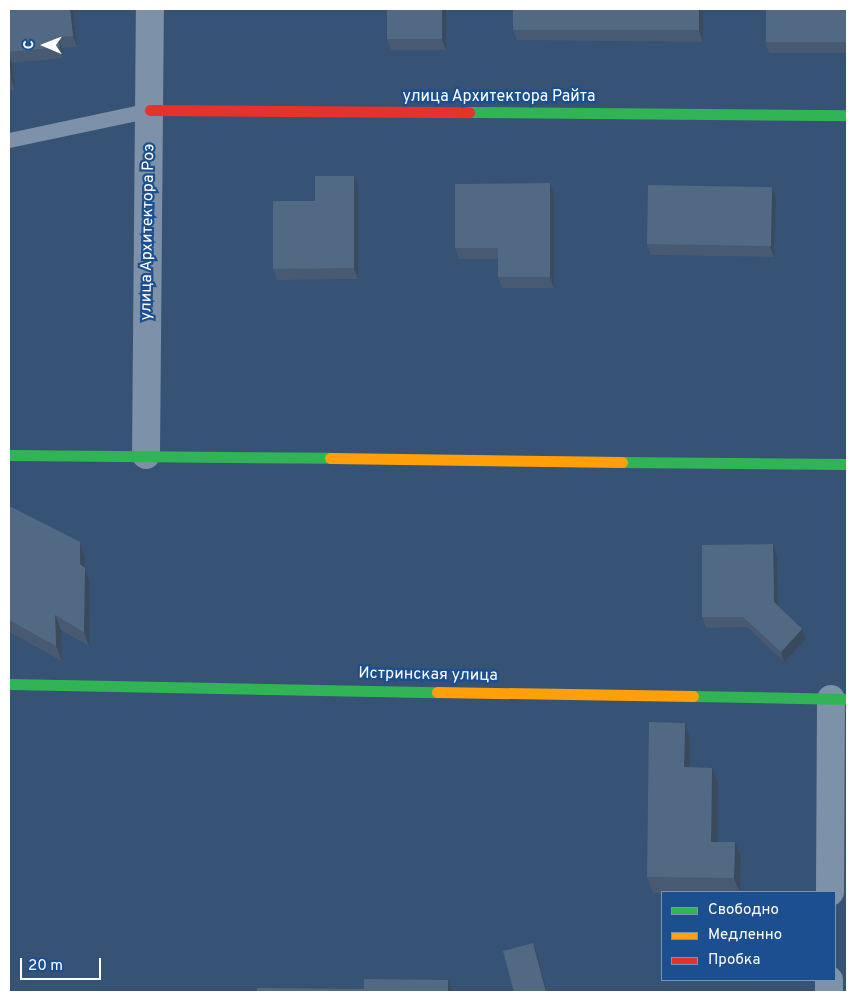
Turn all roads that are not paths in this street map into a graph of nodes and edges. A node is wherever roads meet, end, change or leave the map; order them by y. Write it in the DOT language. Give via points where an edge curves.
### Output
graph roads {
  1 [pos="150,9"];
  2 [pos="150,110"];
  3 [pos="847,116"];
  4 [pos="9,140"];
  5 [pos="9,455"];
  6 [pos="146,455"];
  7 [pos="847,464"];
  8 [pos="9,684"];
  9 [pos="839,699"];
  10 [pos="830,891"];
  1 -- 2 [label="street, улица Архитектора Роэ"];
  2 -- 3 [label="street, улица Архитектора Райта"];
  2 -- 4 [label="lane"];
  2 -- 6 [label="street, улица Архитектора Роэ"];
  5 -- 6 [label="street"];
  6 -- 7 [label="street"];
  8 -- 9 [label="street, Истринская улица"];
  9 -- 10 [label="street"];
}
